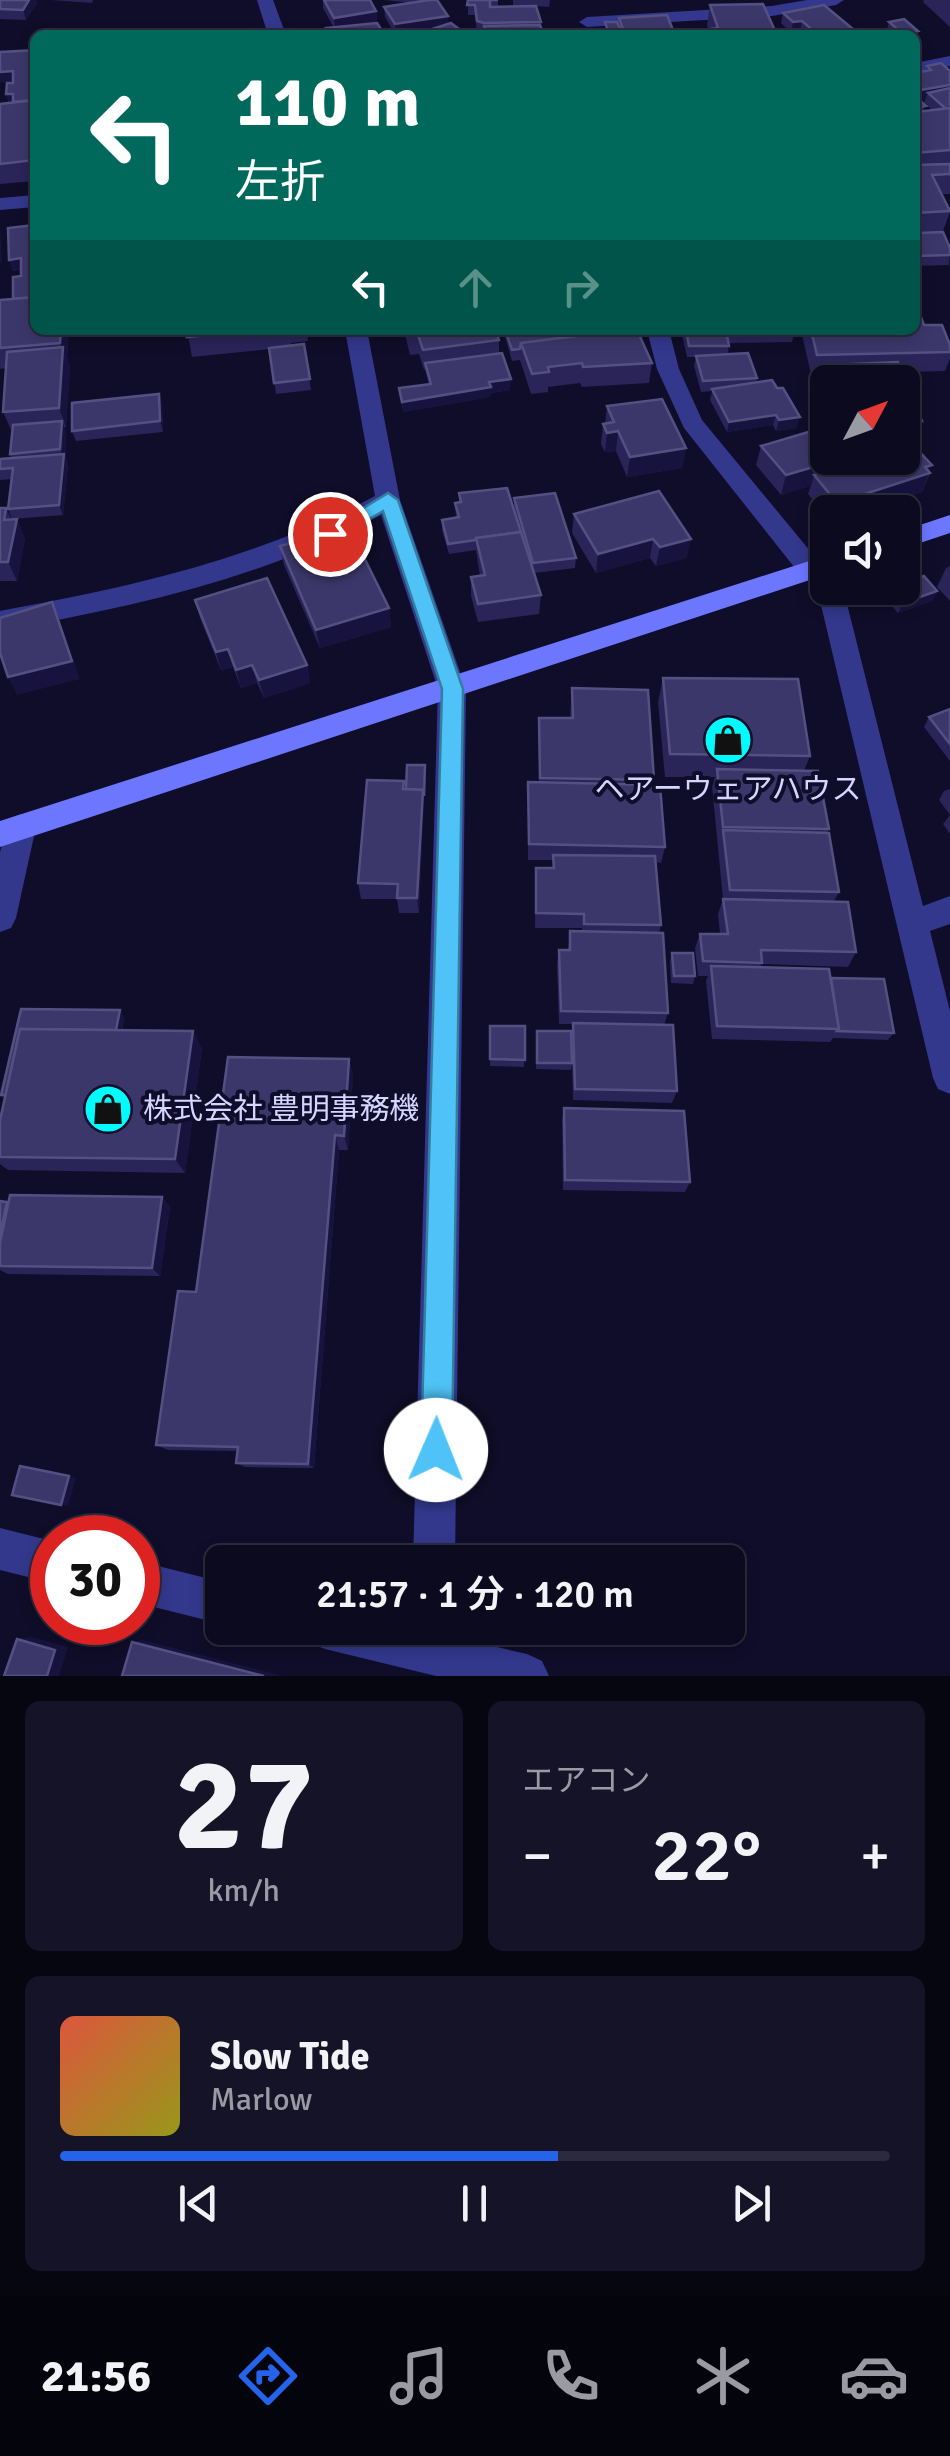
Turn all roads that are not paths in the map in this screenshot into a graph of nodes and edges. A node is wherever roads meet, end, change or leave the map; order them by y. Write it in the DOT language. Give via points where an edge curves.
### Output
graph roads {
  1 [pos="265,0"];
  2 [pos="600,0"];
  3 [pos="836,0"];
  4 [pos="588,28"];
  5 [pos="275,30"];
  6 [pos="950,61"];
  7 [pos="920,67"];
  8 [pos="30,201"];
  9 [pos="0,204"];
  10 [pos="357,335"];
  11 [pos="659,335"];
  12 [pos="388,500"];
  13 [pos="950,524"];
  14 [pos="920,534"];
  15 [pos="810,557"];
  16 [pos="810,577"];
  17 [pos="832,605"];
  18 [pos="0,621"];
  19 [pos="452,689"];
  20 [pos="11,830"];
  21 [pos="950,910"];
  22 [pos="0,918"];
  23 [pos="915,924"];
  24 [pos="950,1078"];
  25 [pos="434,1545"];
  26 [pos="0,1549"];
  27 [pos="30,1556"];
  28 [pos="160,1588"];
  29 [pos="205,1599"];
  30 [pos="446,1645"];
  31 [pos="526,1676"];
  1 -- 5 [label="street"];
  2 -- 4 [label="street"];
  3 -- 4 [label="street"];
  6 -- 7 [label="street"];
  8 -- 9 [label="street"];
  10 -- 12 [label="street"];
  11 -- 15 [label="street" via="692,422"];
  12 -- 18 [label="street" via="277,556 104,602"];
  12 -- 19 [label="street"];
  13 -- 14 [label="street"];
  16 -- 19 [label="street"];
  17 -- 23 [label="street"];
  19 -- 20 [label="street"];
  19 -- 25 [label="street"];
  20 -- 22 [label="street"];
  21 -- 23 [label="street"];
  23 -- 24 [label="street"];
  26 -- 27 [label="street"];
  28 -- 29 [label="street"];
  30 -- 31 [label="street"];
}
